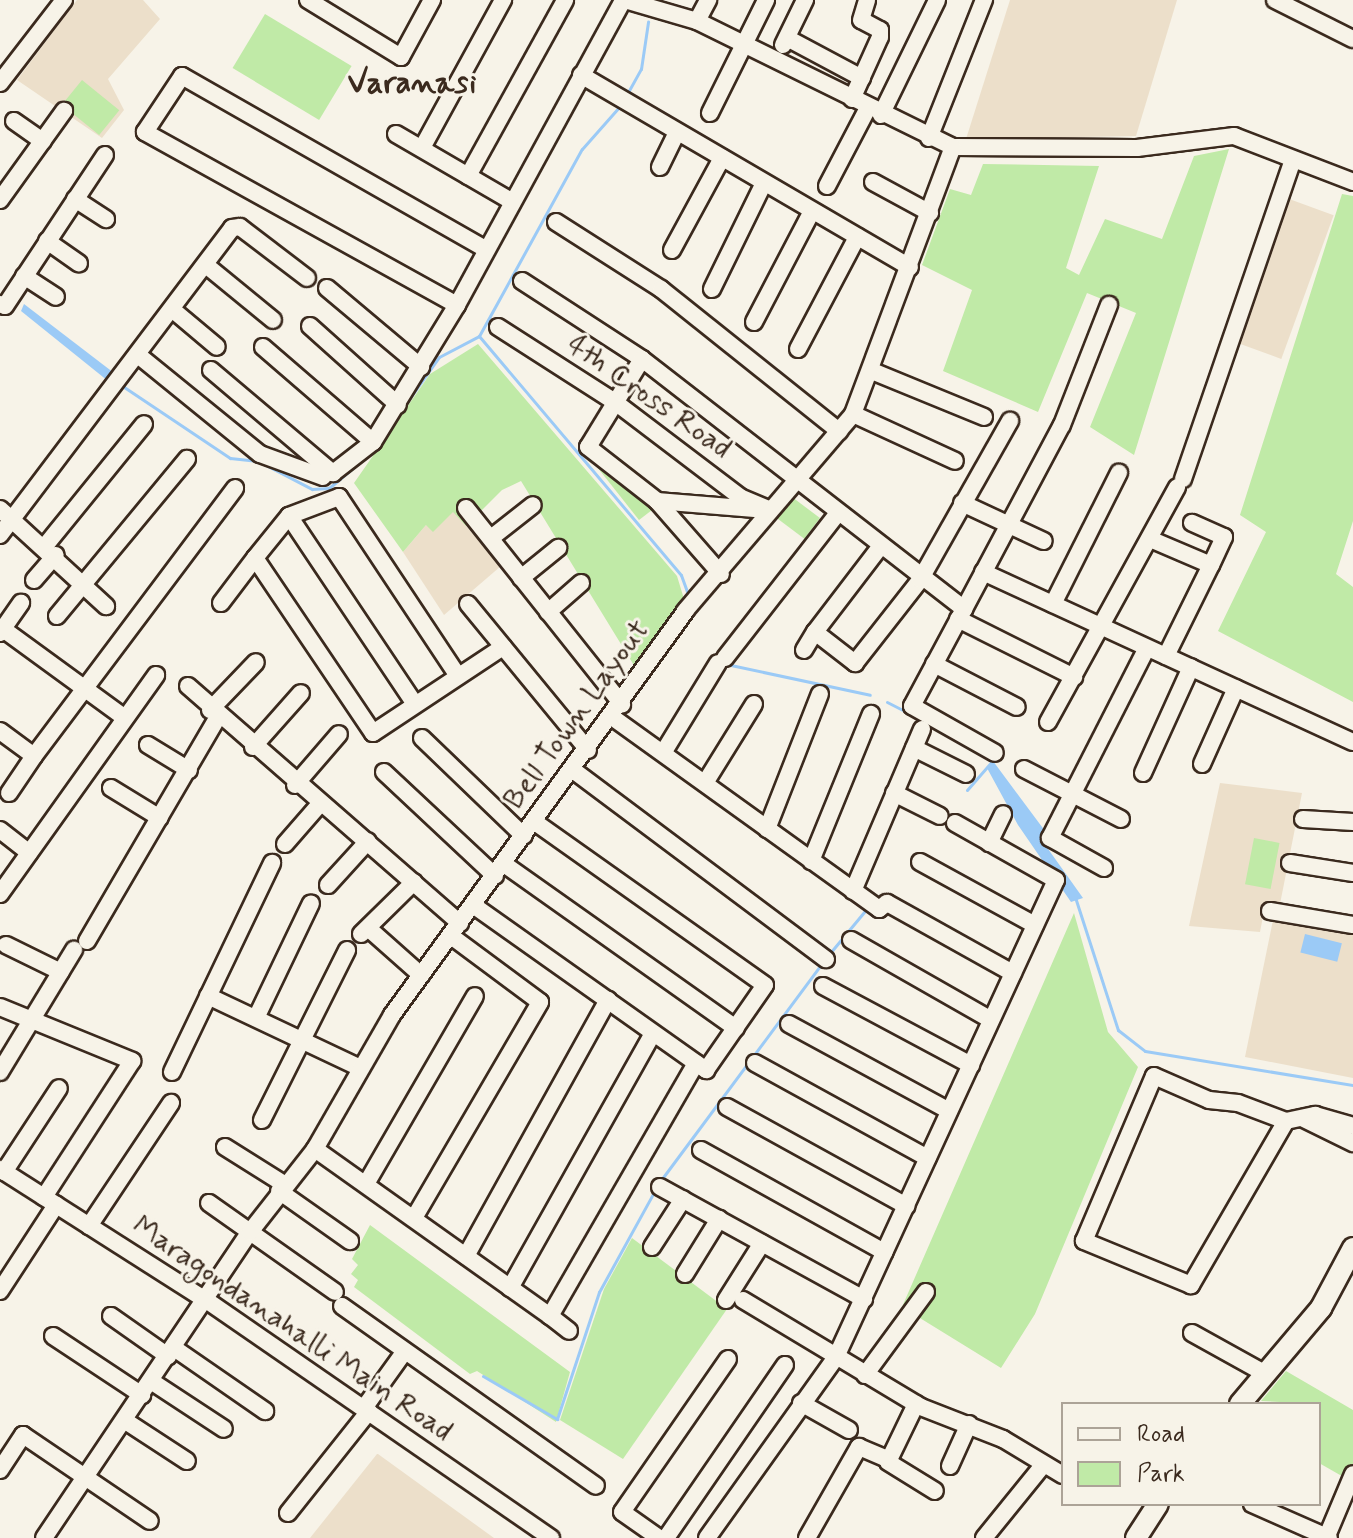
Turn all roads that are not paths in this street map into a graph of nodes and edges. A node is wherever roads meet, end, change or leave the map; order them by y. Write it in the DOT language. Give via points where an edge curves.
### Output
graph roads {
  1 [pos="64,0"];
  2 [pos="308,0"];
  3 [pos="432,0"];
  4 [pos="503,0"];
  5 [pos="565,0"];
  6 [pos="624,0"];
  7 [pos="708,0"];
  8 [pos="766,0"];
  9 [pos="805,0"];
  10 [pos="867,0"];
  11 [pos="937,0"];
  12 [pos="984,0"];
  13 [pos="1277,0"];
  14 [pos="697,21"];
  15 [pos="1351,32"];
  16 [pos="787,38"];
  17 [pos="744,43"];
  18 [pos="778,57"];
  19 [pos="581,75"];
  20 [pos="862,78"];
  21 [pos="0,83"];
  22 [pos="852,99"];
  23 [pos="64,111"];
  24 [pos="875,112"];
  25 [pos="710,113"];
  26 [pos="14,121"];
  27 [pos="677,132"];
  28 [pos="396,134"];
  29 [pos="929,138"];
  30 [pos="43,141"];
  31 [pos="953,147"];
  32 [pos="422,148"];
  33 [pos="105,155"];
  34 [pos="722,158"];
  35 [pos="1293,159"];
  36 [pos="660,167"];
  37 [pos="468,176"];
  38 [pos="873,182"];
  39 [pos="1353,182"];
  40 [pos="764,183"];
  41 [pos="827,186"];
  42 [pos="75,199"];
  43 [pos="0,200"];
  44 [pos="513,202"];
  45 [pos="812,211"];
  46 [pos="930,213"];
  47 [pos="106,219"];
  48 [pos="556,222"];
  49 [pos="857,237"];
  50 [pos="47,241"];
  51 [pos="485,249"];
  52 [pos="672,250"];
  53 [pos="79,263"];
  54 [pos="207,266"];
  55 [pos="910,267"];
  56 [pos="24,276"];
  57 [pos="307,278"];
  58 [pos="522,281"];
  59 [pos="327,288"];
  60 [pos="712,289"];
  61 [pos="56,297"];
  62 [pos="0,304"];
  63 [pos="457,305"];
  64 [pos="1109,305"];
  65 [pos="173,310"];
  66 [pos="273,320"];
  67 [pos="754,322"];
  68 [pos="310,326"];
  69 [pos="498,327"];
  70 [pos="217,347"];
  71 [pos="263,347"];
  72 [pos="798,349"];
  73 [pos="138,355"];
  74 [pos="642,359"];
  75 [pos="421,367"];
  76 [pos="211,370"];
  77 [pos="872,371"];
  78 [pos="615,402"];
  79 [pos="398,405"];
  80 [pos="853,414"];
  81 [pos="984,417"];
  82 [pos="1010,421"];
  83 [pos="144,424"];
  84 [pos="839,431"];
  85 [pos="373,442"];
  86 [pos="187,459"];
  87 [pos="955,461"];
  88 [pos="1119,473"];
  89 [pos="795,476"];
  90 [pos="323,477"];
  91 [pos="235,488"];
  92 [pos="657,501"];
  93 [pos="962,503"];
  94 [pos="533,505"];
  95 [pos="466,508"];
  96 [pos="770,510"];
  97 [pos="838,513"];
  98 [pos="6,514"];
  99 [pos="289,516"];
  100 [pos="1007,523"];
  101 [pos="1192,523"];
  102 [pos="0,535"];
  103 [pos="491,538"];
  104 [pos="1150,539"];
  105 [pos="1044,541"];
  106 [pos="880,547"];
  107 [pos="558,548"];
  108 [pos="50,550"];
  109 [pos="255,558"];
  110 [pos="1211,565"];
  111 [pos="983,572"];
  112 [pos="721,574"];
  113 [pos="521,578"];
  114 [pos="34,580"];
  115 [pos="920,580"];
  116 [pos="85,582"];
  117 [pos="581,583"];
  118 [pos="21,603"];
  119 [pos="221,603"];
  120 [pos="468,604"];
  121 [pos="1053,604"];
  122 [pos="106,606"];
  123 [pos="548,612"];
  124 [pos="961,614"];
  125 [pos="57,616"];
  126 [pos="1103,629"];
  127 [pos="2,631"];
  128 [pos="815,632"];
  129 [pos="503,647"];
  130 [pos="1147,648"];
  131 [pos="804,650"];
  132 [pos="1166,656"];
  133 [pos="256,662"];
  134 [pos="934,664"];
  135 [pos="1191,667"];
  136 [pos="156,675"];
  137 [pos="458,676"];
  138 [pos="1074,677"];
  139 [pos="188,686"];
  140 [pos="84,688"];
  141 [pos="1236,688"];
  142 [pos="301,693"];
  143 [pos="820,694"];
  144 [pos="415,704"];
  145 [pos="754,704"];
  146 [pos="1017,707"];
  147 [pos="617,711"];
  148 [pos="214,714"];
  149 [pos="871,714"];
  150 [pos="125,718"];
  151 [pos="1048,722"];
  152 [pos="922,729"];
  153 [pos="0,731"];
  154 [pos="339,734"];
  155 [pos="422,738"];
  156 [pos="1353,742"];
  157 [pos="148,745"];
  158 [pos="253,747"];
  159 [pos="914,748"];
  160 [pos="588,750"];
  161 [pos="663,753"];
  162 [pos="995,753"];
  163 [pos="34,756"];
  164 [pos="1202,764"];
  165 [pos="1024,769"];
  166 [pos="189,770"];
  167 [pos="573,770"];
  168 [pos="384,772"];
  169 [pos="1143,773"];
  170 [pos="966,774"];
  171 [pos="705,783"];
  172 [pos="295,785"];
  173 [pos="111,788"];
  174 [pos="9,793"];
  175 [pos="894,793"];
  176 [pos="1072,795"];
  177 [pos="319,805"];
  178 [pos="1003,814"];
  179 [pos="160,818"];
  180 [pos="1121,819"];
  181 [pos="1303,819"];
  182 [pos="1353,822"];
  183 [pos="530,829"];
  184 [pos="767,829"];
  185 [pos="0,830"];
  186 [pos="368,841"];
  187 [pos="989,843"];
  188 [pos="285,844"];
  189 [pos="29,853"];
  190 [pos="811,861"];
  191 [pos="920,862"];
  192 [pos="272,863"];
  193 [pos="1290,863"];
  194 [pos="1104,868"];
  195 [pos="499,870"];
  196 [pos="1353,873"];
  197 [pos="414,882"];
  198 [pos="328,885"];
  199 [pos="853,891"];
  200 [pos="0,894"];
  201 [pos="311,903"];
  202 [pos="473,905"];
  203 [pos="1270,911"];
  204 [pos="1035,925"];
  205 [pos="1353,925"];
  206 [pos="456,929"];
  207 [pos="851,940"];
  208 [pos="6,945"];
  209 [pos="347,950"];
  210 [pos="826,959"];
  211 [pos="61,972"];
  212 [pos="1013,973"];
  213 [pos="421,975"];
  214 [pos="823,986"];
  215 [pos="208,996"];
  216 [pos="475,996"];
  217 [pos="608,1000"];
  218 [pos="0,1007"];
  219 [pos="256,1018"];
  220 [pos="34,1020"];
  221 [pos="991,1020"];
  222 [pos="789,1024"];
  223 [pos="736,1028"];
  224 [pos="653,1033"];
  225 [pos="302,1040"];
  226 [pos="696,1063"];
  227 [pos="755,1063"];
  228 [pos="971,1065"];
  229 [pos="360,1068"];
  230 [pos="0,1072"];
  231 [pos="172,1072"];
  232 [pos="59,1088"];
  233 [pos="171,1103"];
  234 [pos="727,1107"];
  235 [pos="949,1111"];
  236 [pos="1304,1119"];
  237 [pos="262,1120"];
  238 [pos="1286,1121"];
  239 [pos="1353,1126"];
  240 [pos="1353,1143"];
  241 [pos="225,1147"];
  242 [pos="315,1149"];
  243 [pos="701,1150"];
  244 [pos="928,1158"];
  245 [pos="2,1170"];
  246 [pos="366,1184"];
  247 [pos="660,1187"];
  248 [pos="281,1188"];
  249 [pos="683,1199"];
  250 [pos="50,1201"];
  251 [pos="209,1203"];
  252 [pos="906,1206"];
  253 [pos="414,1218"];
  254 [pos="719,1219"];
  255 [pos="89,1226"];
  256 [pos="250,1232"];
  257 [pos="350,1241"];
  258 [pos="762,1243"];
  259 [pos="652,1247"];
  260 [pos="1353,1248"];
  261 [pos="884,1252"];
  262 [pos="466,1256"];
  263 [pos="685,1274"];
  264 [pos="510,1288"];
  265 [pos="0,1291"];
  266 [pos="926,1292"];
  267 [pos="864,1299"];
  268 [pos="206,1300"];
  269 [pos="111,1316"];
  270 [pos="550,1316"];
  271 [pos="569,1331"];
  272 [pos="1192,1333"];
  273 [pos="53,1336"];
  274 [pos="405,1351"];
  275 [pos="171,1352"];
  276 [pos="836,1357"];
  277 [pos="728,1359"];
  278 [pos="785,1365"];
  279 [pos="1266,1374"];
  280 [pos="865,1375"];
  281 [pos="146,1388"];
  282 [pos="1242,1402"];
  283 [pos="801,1403"];
  284 [pos="916,1404"];
  285 [pos="367,1410"];
  286 [pos="265,1411"];
  287 [pos="124,1420"];
  288 [pos="969,1424"];
  289 [pos="224,1429"];
  290 [pos="849,1430"];
  291 [pos="889,1460"];
  292 [pos="187,1461"];
  293 [pos="1044,1464"];
  294 [pos="950,1466"];
  295 [pos="0,1470"];
  296 [pos="1061,1474"];
  297 [pos="1353,1474"];
  298 [pos="85,1478"];
  299 [pos="596,1486"];
  300 [pos="935,1491"];
  301 [pos="1157,1506"];
  302 [pos="1257,1506"];
  303 [pos="288,1513"];
  304 [pos="150,1521"];
  305 [pos="1328,1537"];
  306 [pos="44,1538"];
  307 [pos="551,1538"];
  308 [pos="659,1538"];
  309 [pos="666,1538"];
  310 [pos="707,1538"];
  311 [pos="807,1538"];
  312 [pos="984,1538"];
  313 [pos="1136,1538"];
  1 -- 21 [label="street"];
  2 -- 3 [label="street" via="401,57"];
  4 -- 32 [label="street"];
  5 -- 37 [label="street"];
  6 -- 14 [label="street"];
  6 -- 19 [label="street"];
  7 -- 14 [label="street"];
  8 -- 17 [label="street"];
  9 -- 16 [label="street"];
  10 -- 20 [label="street" via="861,20 880,30 880,37"];
  11 -- 24 [label="street"];
  12 -- 29 [label="street"];
  13 -- 15 [label="street"];
  14 -- 17 [label="street"];
  16 -- 18 [label="street"];
  16 -- 20 [label="street"];
  17 -- 18 [label="street"];
  17 -- 25 [label="street"];
  18 -- 22 [label="street"];
  19 -- 27 [label="street"];
  19 -- 44 [label="street"];
  20 -- 22 [label="street"];
  22 -- 24 [label="street"];
  23 -- 30 [label="street"];
  24 -- 29 [label="street"];
  24 -- 41 [label="street"];
  26 -- 30 [label="street"];
  27 -- 34 [label="street"];
  27 -- 36 [label="street"];
  28 -- 32 [label="street"];
  29 -- 31 [label="street"];
  30 -- 43 [label="street"];
  31 -- 35 [label="street" via="1137,148 1234,136"];
  31 -- 46 [label="street, Bell Town Layout"];
  32 -- 37 [label="street"];
  33 -- 42 [label="street"];
  34 -- 40 [label="street"];
  34 -- 52 [label="street"];
  35 -- 39 [label="street"];
  35 -- 104 [label="street" via="1180,483"];
  37 -- 44 [label="street"];
  38 -- 46 [label="street"];
  40 -- 45 [label="street"];
  40 -- 60 [label="street"];
  42 -- 47 [label="street"];
  42 -- 50 [label="street"];
  44 -- 51 [label="street"];
  45 -- 49 [label="street"];
  45 -- 67 [label="street"];
  46 -- 55 [label="street, Bell Town Layout"];
  48 -- 84 [label="street" via="661,289"];
  49 -- 55 [label="street"];
  49 -- 72 [label="street"];
  50 -- 53 [label="street"];
  50 -- 56 [label="street"];
  51 -- 63 [label="street"];
  51 -- 63 [label="street" via="182,76 145,132"];
  54 -- 57 [label="street" via="236,226"];
  54 -- 65 [label="street"];
  54 -- 66 [label="street"];
  55 -- 77 [label="street, Bell Town Layout"];
  56 -- 61 [label="street"];
  56 -- 62 [label="street" via="5,306"];
  58 -- 74 [label="street"];
  59 -- 75 [label="street"];
  63 -- 75 [label="street"];
  64 -- 100 [label="street" via="1062,425"];
  65 -- 70 [label="street"];
  65 -- 73 [label="street"];
  68 -- 79 [label="street"];
  69 -- 78 [label="street, 4th Cross Road"];
  71 -- 85 [label="street"];
  73 -- 90 [label="street" via="260,454"];
  73 -- 98 [label="street"];
  74 -- 78 [label="street"];
  74 -- 89 [label="street"];
  75 -- 79 [label="street"];
  76 -- 85 [label="street" via="333,473"];
  77 -- 80 [label="street, Bell Town Layout"];
  77 -- 81 [label="street"];
  78 -- 92 [label="street" via="588,447"];
  78 -- 96 [label="street, 4th Cross Road" via="740,497"];
  79 -- 85 [label="street"];
  80 -- 84 [label="street, Bell Town Layout"];
  80 -- 87 [label="street"];
  82 -- 93 [label="street"];
  83 -- 108 [label="street"];
  84 -- 89 [label="street, Bell Town Layout"];
  86 -- 116 [label="street"];
  88 -- 121 [label="street"];
  89 -- 96 [label="street, Bell Town Layout"];
  89 -- 97 [label="street"];
  91 -- 140 [label="street"];
  92 -- 96 [label="street"];
  92 -- 112 [label="street"];
  93 -- 100 [label="street"];
  93 -- 115 [label="street"];
  94 -- 103 [label="street"];
  95 -- 103 [label="street"];
  96 -- 112 [label="street, Bell Town Layout"];
  97 -- 106 [label="street"];
  97 -- 161 [label="street" via="722,661"];
  98 -- 102 [label="street"];
  98 -- 108 [label="street"];
  99 -- 109 [label="street"];
  99 -- 137 [label="street" via="339,497"];
  99 -- 144 [label="street"];
  100 -- 105 [label="street"];
  100 -- 111 [label="street"];
  101 -- 110 [label="street" via="1224,537"];
  103 -- 113 [label="street"];
  104 -- 110 [label="street"];
  104 -- 126 [label="street"];
  106 -- 115 [label="street"];
  106 -- 128 [label="street"];
  107 -- 113 [label="street"];
  108 -- 114 [label="street"];
  108 -- 116 [label="street"];
  109 -- 119 [label="street"];
  109 -- 144 [label="street" via="373,733"];
  110 -- 132 [label="street"];
  111 -- 121 [label="street"];
  111 -- 124 [label="street"];
  112 -- 147 [label="street, Bell Town Layout"];
  113 -- 123 [label="street"];
  115 -- 124 [label="street"];
  115 -- 128 [label="street" via="855,663"];
  116 -- 122 [label="street" via="87,591"];
  116 -- 125 [label="street"];
  117 -- 123 [label="street"];
  118 -- 127 [label="street"];
  120 -- 129 [label="street"];
  121 -- 126 [label="street"];
  123 -- 147 [label="street"];
  124 -- 134 [label="street"];
  124 -- 138 [label="street"];
  126 -- 130 [label="street"];
  126 -- 138 [label="street"];
  127 -- 140 [label="street"];
  128 -- 131 [label="street"];
  129 -- 137 [label="street"];
  129 -- 160 [label="street"];
  130 -- 132 [label="street"];
  130 -- 176 [label="street"];
  132 -- 135 [label="street"];
  133 -- 148 [label="street"];
  134 -- 146 [label="street"];
  134 -- 162 [label="street" via="912,706"];
  135 -- 141 [label="street"];
  135 -- 169 [label="street"];
  136 -- 150 [label="street"];
  137 -- 144 [label="street"];
  138 -- 151 [label="street"];
  139 -- 148 [label="street"];
  140 -- 150 [label="street"];
  140 -- 163 [label="street"];
  141 -- 156 [label="street"];
  141 -- 164 [label="street"];
  142 -- 158 [label="street"];
  143 -- 184 [label="street"];
  145 -- 171 [label="street"];
  147 -- 160 [label="street, Bell Town Layout"];
  147 -- 161 [label="street"];
  148 -- 158 [label="street"];
  148 -- 166 [label="street"];
  149 -- 190 [label="street"];
  150 -- 189 [label="street"];
  152 -- 159 [label="street"];
  153 -- 163 [label="street"];
  154 -- 172 [label="street"];
  155 -- 183 [label="street"];
  157 -- 166 [label="street"];
  158 -- 172 [label="street"];
  159 -- 170 [label="street"];
  159 -- 175 [label="street"];
  160 -- 167 [label="street, Bell Town Layout"];
  161 -- 171 [label="street"];
  163 -- 174 [label="street"];
  165 -- 176 [label="street"];
  166 -- 179 [label="street"];
  167 -- 183 [label="street, Bell Town Layout"];
  167 -- 210 [label="street"];
  168 -- 195 [label="street"];
  171 -- 184 [label="street"];
  172 -- 177 [label="street"];
  173 -- 179 [label="street"];
  175 -- 187 [label="street"];
  175 -- 199 [label="street"];
  176 -- 180 [label="street"];
  176 -- 194 [label="street" via="1050,838"];
  177 -- 186 [label="street"];
  177 -- 188 [label="street"];
  178 -- 187 [label="street"];
  179 -- 211 [label="street"];
  181 -- 182 [label="street"];
  183 -- 195 [label="street, Bell Town Layout"];
  183 -- 223 [label="street" via="765,985"];
  184 -- 190 [label="street"];
  185 -- 189 [label="street"];
  186 -- 197 [label="street"];
  186 -- 198 [label="street"];
  187 -- 204 [label="street" via="1056,880"];
  189 -- 200 [label="street"];
  190 -- 199 [label="street"];
  191 -- 204 [label="street"];
  192 -- 215 [label="street"];
  193 -- 196 [label="street"];
  195 -- 202 [label="street, Bell Town Layout"];
  195 -- 223 [label="street"];
  197 -- 206 [label="street"];
  197 -- 213 [label="street" via="364,931"];
  199 -- 212 [label="street" via="875,906 887,903"];
  201 -- 219 [label="street"];
  202 -- 206 [label="street, Bell Town Layout"];
  202 -- 217 [label="street"];
  203 -- 205 [label="street"];
  204 -- 212 [label="street"];
  206 -- 213 [label="street, Bell Town Layout"];
  206 -- 253 [label="street" via="540,1002"];
  207 -- 221 [label="street"];
  208 -- 211 [label="street"];
  209 -- 225 [label="street"];
  211 -- 220 [label="street"];
  212 -- 221 [label="street"];
  213 -- 229 [label="street, Bell Town Layout"];
  214 -- 228 [label="street"];
  215 -- 219 [label="street"];
  215 -- 231 [label="street"];
  216 -- 246 [label="street"];
  217 -- 224 [label="street"];
  217 -- 262 [label="street"];
  218 -- 220 [label="street"];
  219 -- 225 [label="street"];
  220 -- 230 [label="street"];
  220 -- 250 [label="street" via="132,1061"];
  221 -- 228 [label="street"];
  222 -- 235 [label="street"];
  223 -- 226 [label="street" via="706,1070"];
  224 -- 226 [label="street"];
  224 -- 264 [label="street"];
  225 -- 229 [label="street"];
  225 -- 237 [label="street"];
  226 -- 270 [label="street"];
  227 -- 244 [label="street"];
  228 -- 235 [label="street"];
  229 -- 242 [label="street, Bell Town Layout"];
  232 -- 245 [label="street"];
  233 -- 255 [label="street"];
  234 -- 252 [label="street"];
  235 -- 244 [label="street"];
  236 -- 238 [label="street"];
  236 -- 239 [label="street" via="1315,1115"];
  236 -- 240 [label="street"];
  238 -- 238 [label="street" via="1150,1078 1084,1241 1184,1286 1197,1282"];
  241 -- 248 [label="street"];
  242 -- 246 [label="street"];
  242 -- 248 [label="street, Bell Town Layout"];
  243 -- 261 [label="street"];
  244 -- 252 [label="street"];
  245 -- 250 [label="street, Maragondanahalli Main Road"];
  246 -- 253 [label="street"];
  247 -- 249 [label="street"];
  248 -- 256 [label="street, Bell Town Layout"];
  248 -- 257 [label="street"];
  249 -- 254 [label="street"];
  249 -- 259 [label="street"];
  250 -- 255 [label="street, Maragondanahalli Main Road"];
  250 -- 265 [label="street"];
  251 -- 256 [label="street"];
  252 -- 261 [label="street"];
  253 -- 262 [label="street"];
  254 -- 258 [label="street"];
  254 -- 263 [label="street"];
  255 -- 268 [label="street, Maragondanahalli Main Road"];
  256 -- 268 [label="street, Bell Town Layout"];
  256 -- 274 [label="street"];
  258 -- 267 [label="street"];
  258 -- 276 [label="street" via="735,1300"];
  260 -- 279 [label="main road" via="1321,1308"];
  261 -- 267 [label="street"];
  262 -- 264 [label="street"];
  264 -- 270 [label="street"];
  266 -- 280 [label="street"];
  267 -- 276 [label="street"];
  268 -- 275 [label="street, Bell Town Layout"];
  268 -- 285 [label="street, Maragondanahalli Main Road"];
  269 -- 275 [label="street"];
  270 -- 271 [label="street"];
  272 -- 279 [label="street"];
  273 -- 281 [label="street"];
  274 -- 285 [label="street"];
  274 -- 299 [label="street"];
  275 -- 281 [label="street, Bell Town Layout"];
  275 -- 286 [label="street"];
  276 -- 280 [label="street"];
  276 -- 283 [label="street"];
  277 -- 308 [label="street" via="622,1512"];
  278 -- 309 [label="street"];
  279 -- 282 [label="main road"];
  280 -- 284 [label="street"];
  281 -- 287 [label="street, Bell Town Layout"];
  281 -- 289 [label="street"];
  283 -- 290 [label="street"];
  283 -- 310 [label="street"];
  284 -- 288 [label="street"];
  284 -- 291 [label="street"];
  285 -- 303 [label="street"];
  285 -- 307 [label="street, Maragondanahalli Main Road"];
  287 -- 292 [label="street"];
  287 -- 298 [label="street, Bell Town Layout"];
  288 -- 293 [label="street"];
  288 -- 294 [label="street"];
  291 -- 300 [label="street"];
  291 -- 311 [label="street" via="859,1447"];
  293 -- 296 [label="street"];
  293 -- 312 [label="street"];
  295 -- 298 [label="street" via="23,1435"];
  297 -- 305 [label="street"];
  298 -- 304 [label="street"];
  298 -- 306 [label="street, Bell Town Layout"];
  301 -- 313 [label="main road"];
  302 -- 305 [label="street"];
}
